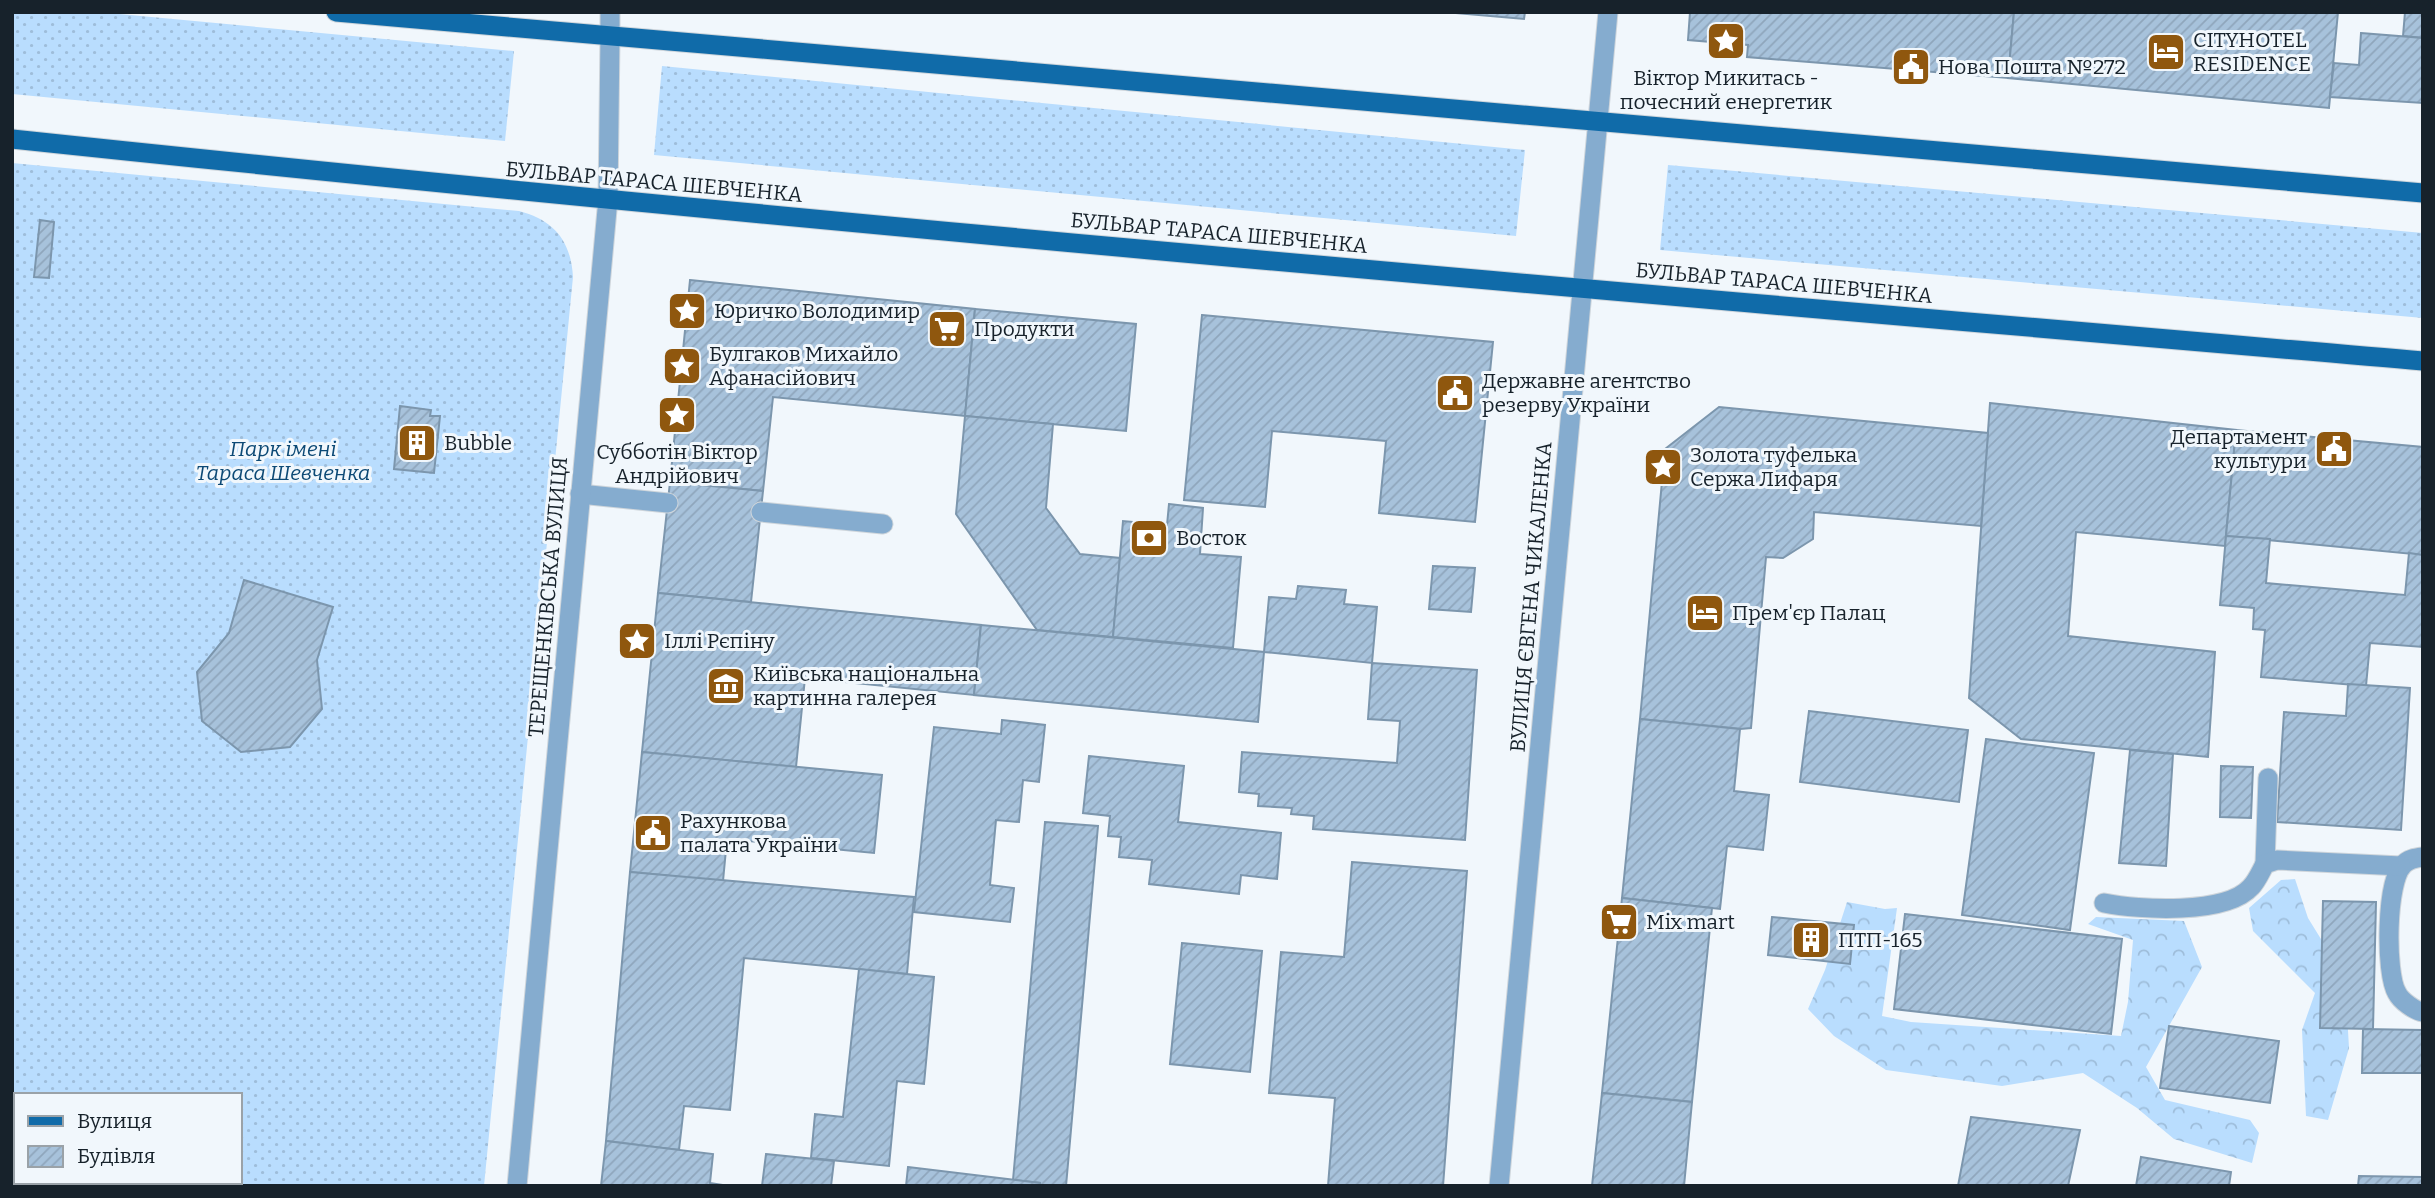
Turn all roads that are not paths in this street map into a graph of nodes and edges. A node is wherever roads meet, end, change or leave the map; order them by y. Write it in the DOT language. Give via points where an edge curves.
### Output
graph roads {
  1 [pos="336,12"];
  2 [pos="610,12"];
  3 [pos="1608,12"];
  4 [pos="610,37"];
  5 [pos="1598,120"];
  6 [pos="12,139"];
  7 [pos="2423,192"];
  8 [pos="608,199"];
  9 [pos="1583,289"];
  10 [pos="2423,361"];
  11 [pos="580,494"];
  12 [pos="668,503"];
  13 [pos="761,512"];
  14 [pos="883,524"];
  15 [pos="2268,778"];
  16 [pos="2423,857"];
  17 [pos="2265,864"];
  18 [pos="2401,866"];
  19 [pos="2105,903"];
  20 [pos="2423,1012"];
  21 [pos="517,1186"];
  22 [pos="1499,1186"];
  1 -- 4 [label="main road"];
  2 -- 4 [label="street, ТЕРЕЩЕНКІВСЬКА ВУЛИЦЯ"];
  3 -- 5 [label="street, ВУЛИЦЯ ЄВГЕНА ЧИКАЛЕНКА"];
  4 -- 5 [label="main road"];
  4 -- 8 [label="street, ТЕРЕЩЕНКІВСЬКА ВУЛИЦЯ"];
  5 -- 7 [label="main road"];
  5 -- 9 [label="street, ВУЛИЦЯ ЄВГЕНА ЧИКАЛЕНКА"];
  6 -- 8 [label="main road, БУЛЬВАР ТАРАСА ШЕВЧЕНКА"];
  8 -- 9 [label="main road, БУЛЬВАР ТАРАСА ШЕВЧЕНКА"];
  8 -- 11 [label="street, ТЕРЕЩЕНКІВСЬКА ВУЛИЦЯ"];
  9 -- 10 [label="main road, БУЛЬВАР ТАРАСА ШЕВЧЕНКА"];
  9 -- 22 [label="street, ВУЛИЦЯ ЄВГЕНА ЧИКАЛЕНКА"];
  11 -- 12 [label="street"];
  11 -- 21 [label="street, ТЕРЕЩЕНКІВСЬКА ВУЛИЦЯ"];
  13 -- 14 [label="street"];
  15 -- 17 [label="street"];
  16 -- 18 [label="street"];
  17 -- 18 [label="street" via="2277,860"];
  17 -- 19 [label="street" via="2251,888 2219,904 2133,908"];
  18 -- 20 [label="street" via="2392,886 2389,967 2397,995"];
}
